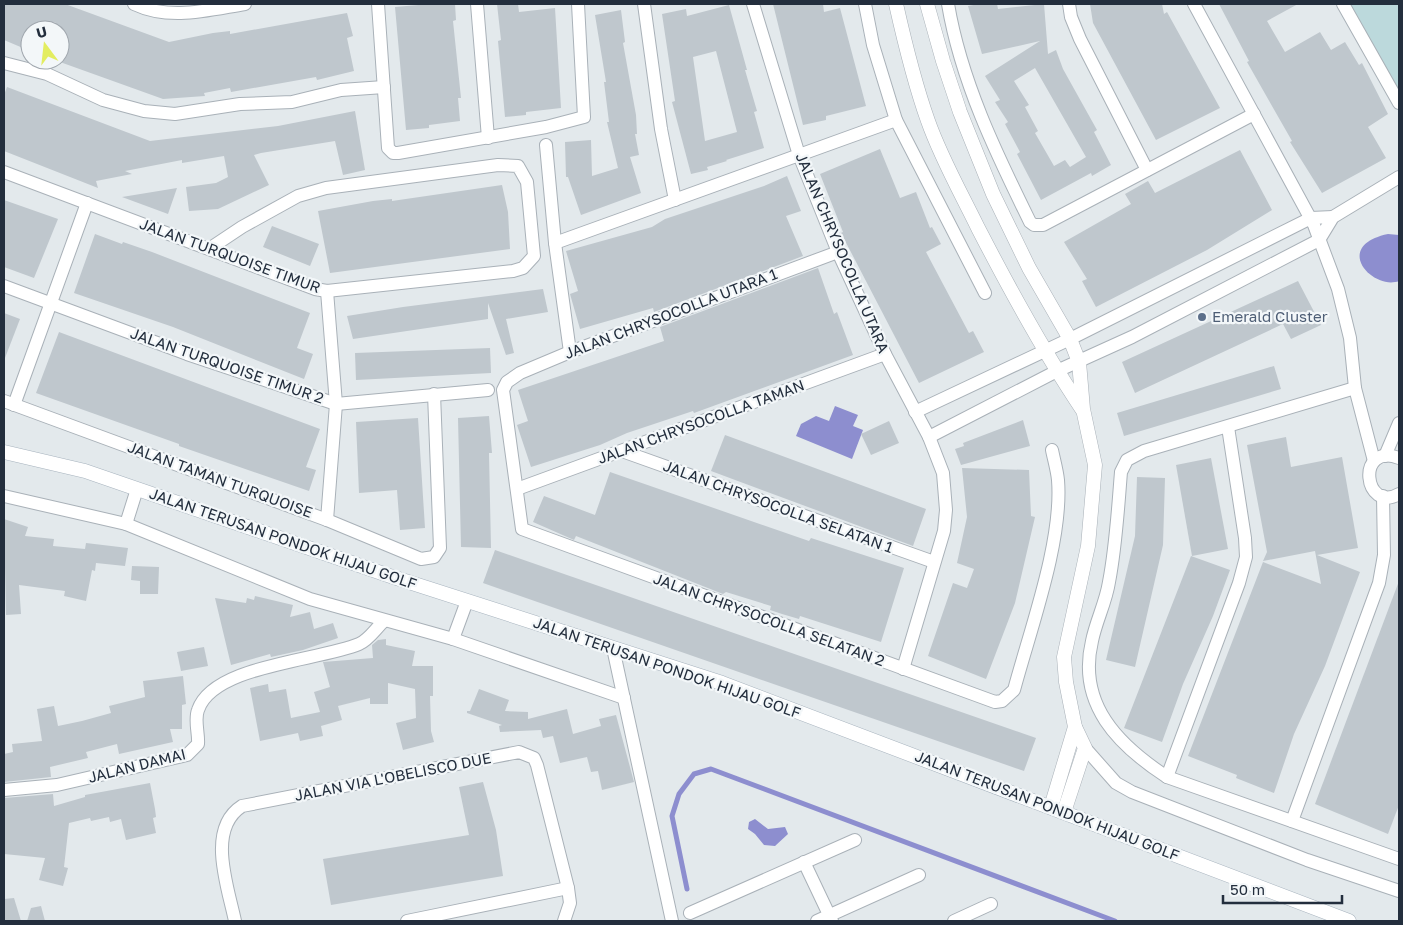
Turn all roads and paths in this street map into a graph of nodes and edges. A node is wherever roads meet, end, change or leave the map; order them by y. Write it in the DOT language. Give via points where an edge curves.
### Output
graph roads {
  1 [pos="134,4"];
  2 [pos="245,4"];
  3 [pos="378,4"];
  4 [pos="477,4"];
  5 [pos="578,4"];
  6 [pos="644,4"];
  7 [pos="753,4"];
  8 [pos="865,4"];
  9 [pos="896,4"];
  10 [pos="927,4"];
  11 [pos="948,4"];
  12 [pos="1069,4"];
  13 [pos="1194,4"];
  14 [pos="1342,4"];
  15 [pos="196,8"];
  16 [pos="4,63"];
  17 [pos="384,87"];
  18 [pos="1399,104"];
  19 [pos="1254,114"];
  20 [pos="896,120"];
  21 [pos="488,138"];
  22 [pos="546,145"];
  23 [pos="799,155"];
  24 [pos="1147,170"];
  25 [pos="4,172"];
  26 [pos="1399,177"];
  27 [pos="675,200"];
  28 [pos="87,203"];
  29 [pos="1333,217"];
  30 [pos="1311,218"];
  31 [pos="1319,240"];
  32 [pos="555,243"];
  33 [pos="210,249"];
  34 [pos="838,252"];
  35 [pos="4,286"];
  36 [pos="327,291"];
  37 [pos="985,293"];
  38 [pos="51,305"];
  39 [pos="1070,339"];
  40 [pos="1045,350"];
  41 [pos="570,352"];
  42 [pos="885,354"];
  43 [pos="1078,362"];
  44 [pos="1057,371"];
  45 [pos="1355,388"];
  46 [pos="488,390"];
  47 [pos="434,394"];
  48 [pos="9,403"];
  49 [pos="336,404"];
  50 [pos="1083,409"];
  51 [pos="915,412"];
  52 [pos="1399,423"];
  53 [pos="1228,427"];
  54 [pos="929,437"];
  55 [pos="1052,450"];
  56 [pos="622,451"];
  57 [pos="4,452"];
  58 [pos="1399,458"];
  59 [pos="1380,459"];
  60 [pos="137,489"];
  61 [pos="517,489"];
  62 [pos="1399,494"];
  63 [pos="4,496"];
  64 [pos="1383,496"];
  65 [pos="327,520"];
  66 [pos="126,524"];
  67 [pos="934,562"];
  68 [pos="468,601"];
  69 [pos="384,621"];
  70 [pos="453,639"];
  71 [pos="613,648"];
  72 [pos="903,669"];
  73 [pos="624,698"];
  74 [pos="1075,727"];
  75 [pos="1086,748"];
  76 [pos="1167,777"];
  77 [pos="4,790"];
  78 [pos="1057,809"];
  79 [pos="1292,821"];
  80 [pos="854,840"];
  81 [pos="1399,859"];
  82 [pos="804,862"];
  83 [pos="919,875"];
  84 [pos="568,888"];
  85 [pos="1399,891"];
  86 [pos="991,904"];
  87 [pos="690,913"];
  88 [pos="831,918"];
  89 [pos="234,921"];
  90 [pos="407,921"];
  91 [pos="564,921"];
  92 [pos="672,921"];
  93 [pos="817,921"];
  94 [pos="954,921"];
  95 [pos="1348,921"];
  1 -- 15 [label="street" via="168,14"];
  2 -- 15 [label="street"];
  3 -- 17 [label="street"];
  4 -- 21 [label="street"];
  5 -- 21 [label="street" via="584,116"];
  6 -- 27 [label="street" via="661,129"];
  7 -- 23 [label="street, JALAN CHRYSOCOLLA UTARA"];
  8 -- 20 [label="street" via="873,45"];
  9 -- 40 [label="main road" via="910,68 929,123 1005,280"];
  10 -- 39 [label="main road" via="960,112 993,194 1029,268"];
  11 -- 24 [label="street" via="973,96 995,152 1030,222 1043,224"];
  12 -- 24 [label="street" via="1080,39"];
  13 -- 19 [label="street"];
  14 -- 18 [label="street"];
  16 -- 17 [label="street" via="47,74 103,100 144,111 175,114 240,104 292,102 341,90"];
  17 -- 21 [label="street" via="388,148 393,153"];
  19 -- 24 [label="street"];
  19 -- 30 [label="street"];
  20 -- 23 [label="street"];
  20 -- 37 [label="street"];
  22 -- 32 [label="street"];
  23 -- 27 [label="street"];
  23 -- 34 [label="street, JALAN CHRYSOCOLLA UTARA"];
  25 -- 28 [label="street, JALAN TURQUOISE TIMUR"];
  26 -- 29 [label="street"];
  27 -- 32 [label="street"];
  28 -- 33 [label="street, JALAN TURQUOISE TIMUR"];
  28 -- 38 [label="street"];
  29 -- 30 [label="street"];
  29 -- 31 [label="street"];
  30 -- 31 [label="street"];
  30 -- 39 [label="street"];
  31 -- 43 [label="street"];
  31 -- 45 [label="street" via="1338,289 1350,338"];
  32 -- 41 [label="street"];
  33 -- 36 [label="street, JALAN TURQUOISE TIMUR"];
  33 -- 36 [label="street, JALAN TURQUOISE TIMUR" via="242,227 307,193 498,165 518,166 527,182 534,256 523,268"];
  34 -- 41 [label="street, JALAN CHRYSOCOLLA UTARA 1"];
  34 -- 42 [label="street, JALAN CHRYSOCOLLA UTARA"];
  35 -- 38 [label="street, JALAN TURQUOISE TIMUR 2"];
  36 -- 49 [label="street"];
  38 -- 48 [label="street"];
  38 -- 49 [label="street, JALAN TURQUOISE TIMUR 2"];
  39 -- 40 [label="street"];
  39 -- 43 [label="main road"];
  40 -- 44 [label="main road"];
  40 -- 51 [label="street"];
  41 -- 61 [label="street, JALAN CHRYSOCOLLA UTARA 1" via="520,373 507,382 503,390"];
  42 -- 51 [label="street, JALAN CHRYSOCOLLA UTARA"];
  42 -- 56 [label="street, JALAN CHRYSOCOLLA TAMAN"];
  43 -- 44 [label="street"];
  43 -- 50 [label="main road"];
  44 -- 50 [label="main road"];
  44 -- 54 [label="street"];
  45 -- 53 [label="street"];
  45 -- 59 [label="street"];
  46 -- 47 [label="street, JALAN TURQUOISE TIMUR 2"];
  47 -- 49 [label="street, JALAN TURQUOISE TIMUR 2"];
  47 -- 65 [label="street, JALAN TAMAN TURQUOISE" via="440,548 434,557 421,559"];
  48 -- 65 [label="street, JALAN TAMAN TURQUOISE"];
  49 -- 65 [label="street"];
  50 -- 74 [label="main road" via="1095,465 1088,546 1064,657"];
  51 -- 54 [label="street, JALAN CHRYSOCOLLA UTARA"];
  52 -- 59 [label="street"];
  53 -- 76 [label="street" via="1246,557"];
  53 -- 76 [label="street" via="1144,451 1127,460 1121,472 1109,584 1089,657 1090,686 1097,707 1114,732 1138,758"];
  54 -- 67 [label="street, JALAN CHRYSOCOLLA UTARA" via="943,472 946,510 944,531"];
  55 -- 72 [label="street, JALAN CHRYSOCOLLA SELATAN 2" via="1058,481 1055,526 1046,575 1014,690 1002,701 995,702"];
  56 -- 61 [label="street, JALAN CHRYSOCOLLA TAMAN"];
  56 -- 67 [label="street, JALAN CHRYSOCOLLA SELATAN 1"];
  57 -- 60 [label="main road, JALAN TERUSAN PONDOK HIJAU GOLF" via="85,471"];
  58 -- 59 [label="street"];
  59 -- 64 [label="street" via="1368,472 1370,484 1377,494"];
  60 -- 66 [label="street"];
  60 -- 68 [label="main road, JALAN TERUSAN PONDOK HIJAU GOLF"];
  61 -- 72 [label="street, JALAN CHRYSOCOLLA SELATAN 2" via="522,529"];
  62 -- 64 [label="street"];
  63 -- 66 [label="street"];
  64 -- 79 [label="street" via="1384,554 1379,582"];
  66 -- 69 [label="street" via="302,596"];
  67 -- 72 [label="street, JALAN CHRYSOCOLLA UTARA"];
  68 -- 70 [label="street"];
  68 -- 71 [label="main road, JALAN TERUSAN PONDOK HIJAU GOLF"];
  69 -- 70 [label="street"];
  69 -- 77 [label="street, JALAN DAMAI" via="360,644 240,674 218,684 197,712 198,744 186,755 57,785"];
  70 -- 73 [label="street"];
  71 -- 73 [label="street"];
  71 -- 78 [label="main road, JALAN TERUSAN PONDOK HIJAU GOLF" via="722,683"];
  73 -- 92 [label="street"];
  74 -- 75 [label="main road"];
  74 -- 78 [label="main road"];
  75 -- 78 [label="main road"];
  75 -- 85 [label="street" via="1116,783 1132,792 1289,854"];
  76 -- 79 [label="street"];
  78 -- 95 [label="main road, JALAN TERUSAN PONDOK HIJAU GOLF"];
  79 -- 81 [label="street"];
  80 -- 82 [label="street"];
  82 -- 87 [label="street"];
  82 -- 88 [label="street"];
  83 -- 88 [label="street"];
  84 -- 89 [label="street, JALAN VIA L'OBELISCO DUE" via="537,765 534,758 519,752 242,806 232,812 226,823 222,845"];
  84 -- 90 [label="street"];
  84 -- 91 [label="street, JALAN VIA L'OBELISCO DUE" via="570,903"];
  86 -- 94 [label="street"];
  88 -- 93 [label="street"];
}
